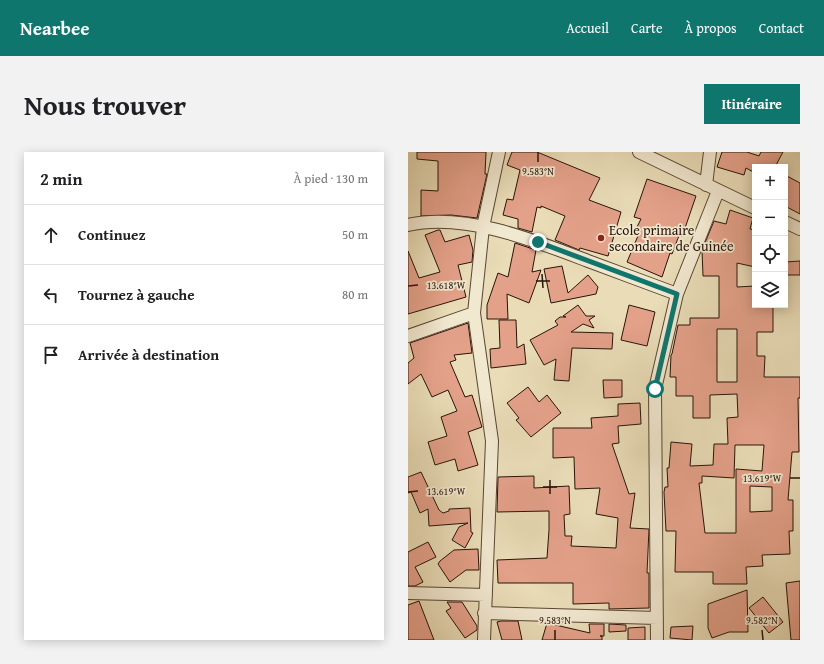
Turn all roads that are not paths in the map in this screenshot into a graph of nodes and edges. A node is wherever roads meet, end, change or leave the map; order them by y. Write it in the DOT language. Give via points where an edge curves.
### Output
graph roads {
  1 [pos="499,152"];
  2 [pos="639,152"];
  3 [pos="710,152"];
  4 [pos="706,185"];
  5 [pos="718,190"];
  6 [pos="752,207"];
  7 [pos="788,223"];
  8 [pos="408,224"];
  9 [pos="483,226"];
  10 [pos="800,229"];
  11 [pos="677,294"];
  12 [pos="474,313"];
  13 [pos="408,336"];
  14 [pos="408,593"];
  15 [pos="486,595"];
  16 [pos="484,613"];
  17 [pos="657,618"];
  18 [pos="484,640"];
  19 [pos="657,640"];
  1 -- 9 [label="street"];
  2 -- 4 [label="street"];
  3 -- 4 [label="street"];
  4 -- 5 [label="street"];
  5 -- 6 [label="street"];
  5 -- 11 [label="street"];
  7 -- 10 [label="street"];
  8 -- 9 [label="street" via="436,221"];
  9 -- 11 [label="street" via="538,242"];
  9 -- 12 [label="street"];
  11 -- 17 [label="street" via="655,389"];
  12 -- 13 [label="street"];
  12 -- 15 [label="street" via="492,441"];
  14 -- 15 [label="street"];
  15 -- 16 [label="street"];
  16 -- 17 [label="street"];
  16 -- 18 [label="street"];
  17 -- 19 [label="street"];
}
